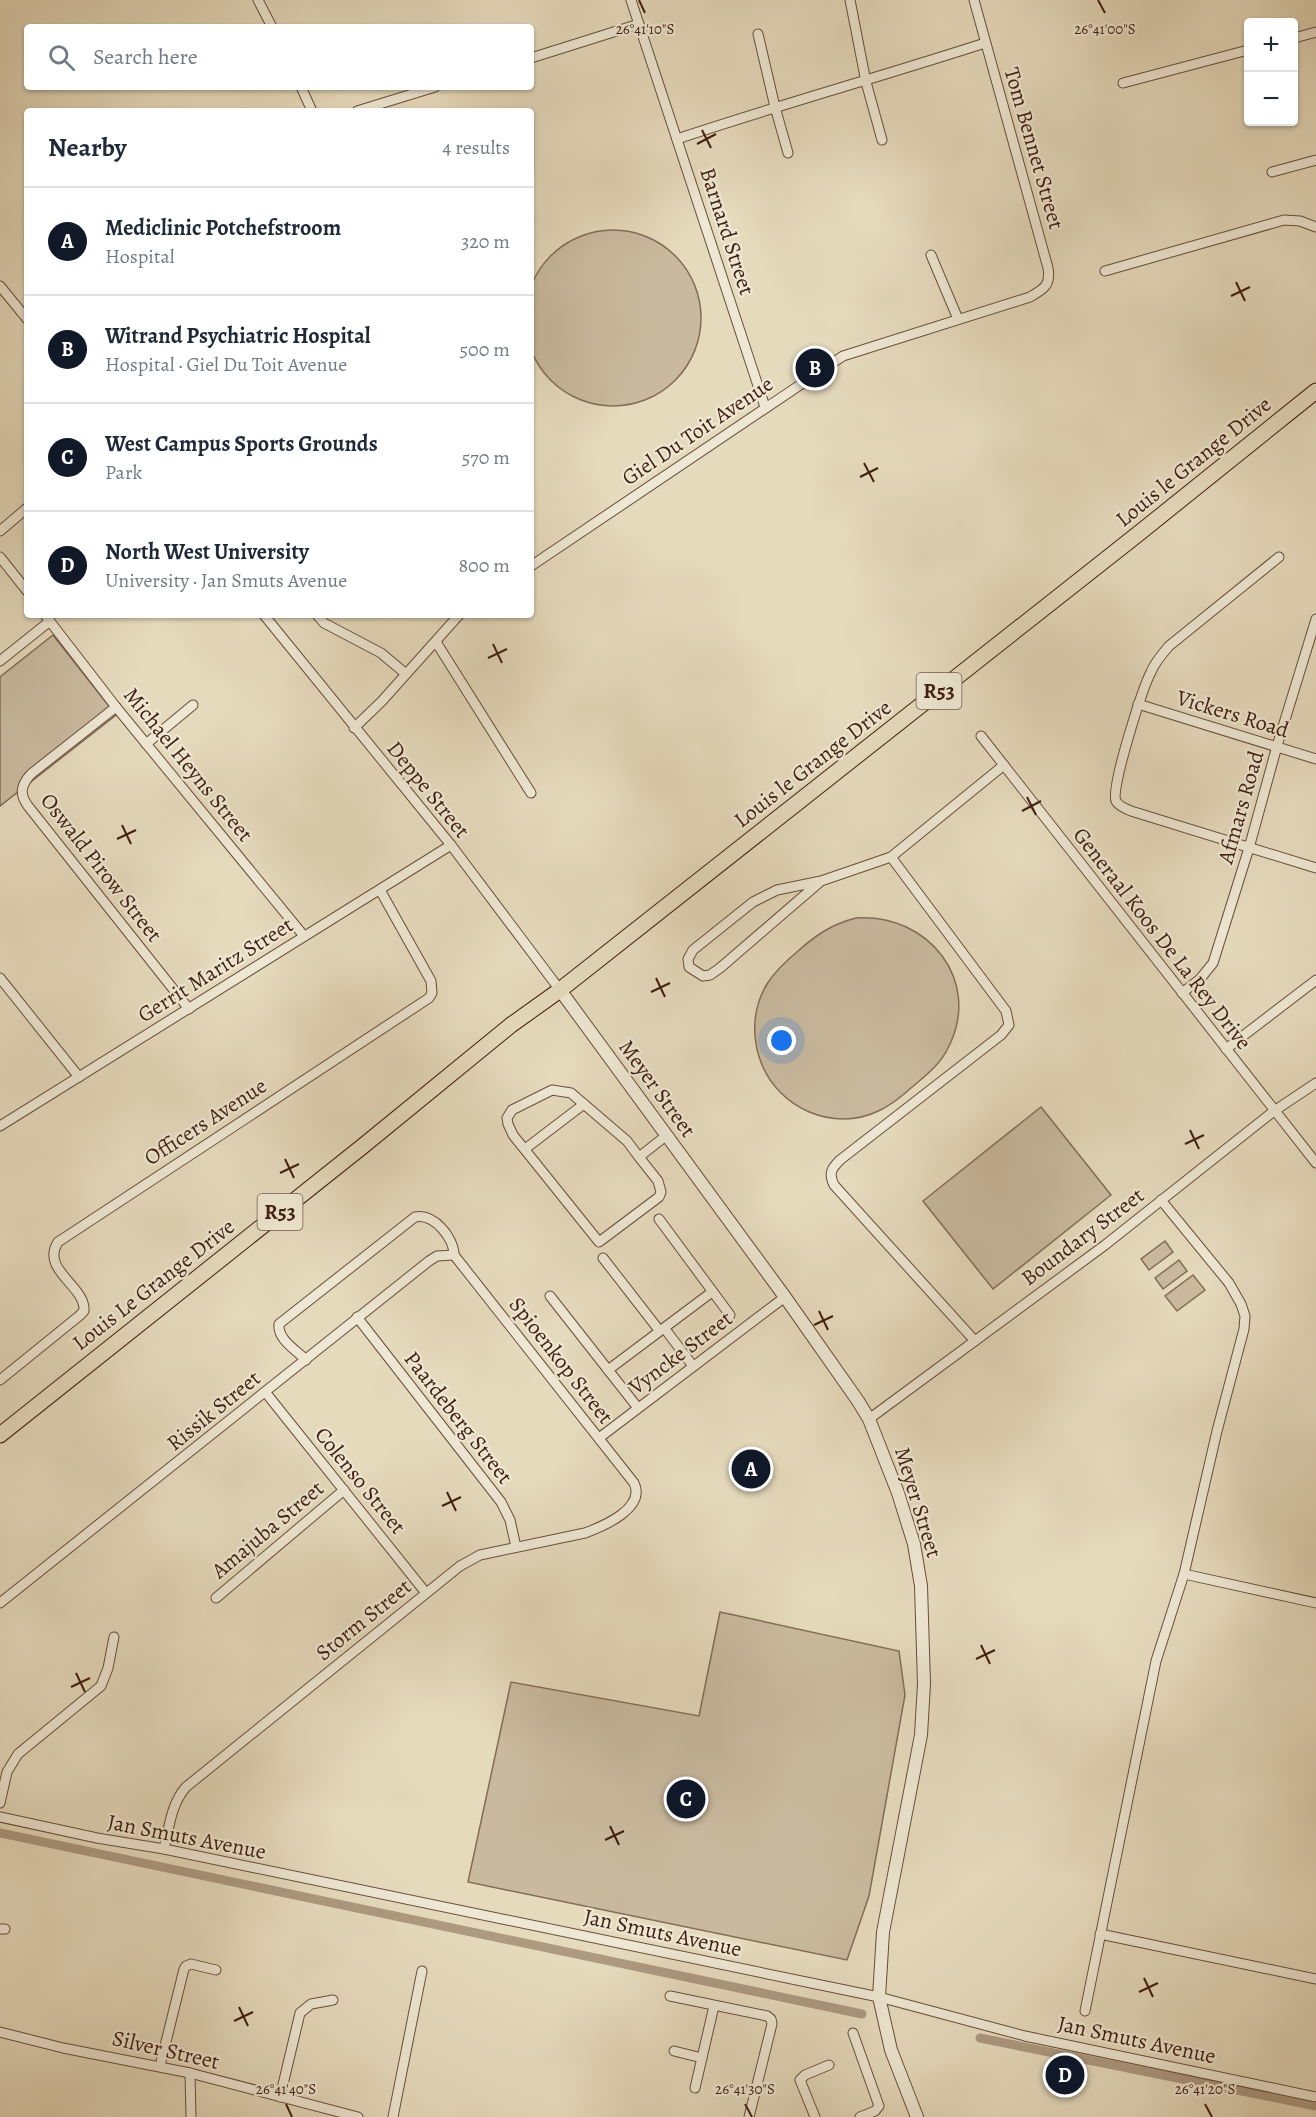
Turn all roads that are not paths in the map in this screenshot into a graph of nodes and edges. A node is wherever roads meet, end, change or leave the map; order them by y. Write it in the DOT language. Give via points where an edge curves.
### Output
graph roads {
  1 [pos="258,0"];
  2 [pos="631,0"];
  3 [pos="850,0"];
  4 [pos="974,0"];
  5 [pos="270,24"];
  6 [pos="639,24"];
  7 [pos="1316,32"];
  8 [pos="758,34"];
  9 [pos="1298,37"];
  10 [pos="985,43"];
  11 [pos="1244,51"];
  12 [pos="534,57"];
  13 [pos="866,82"];
  14 [pos="1123,83"];
  15 [pos="302,90"];
  16 [pos="425,90"];
  17 [pos="774,107"];
  18 [pos="311,108"];
  19 [pos="367,108"];
  20 [pos="677,139"];
  21 [pos="882,140"];
  22 [pos="788,153"];
  23 [pos="1316,160"];
  24 [pos="1272,172"];
  25 [pos="1316,227"];
  26 [pos="931,255"];
  27 [pos="1105,272"];
  28 [pos="0,286"];
  29 [pos="1030,297"];
  30 [pos="24,316"];
  31 [pos="958,319"];
  32 [pos="1316,391"];
  33 [pos="765,407"];
  34 [pos="24,511"];
  35 [pos="0,531"];
  36 [pos="0,557"];
  37 [pos="1279,557"];
  38 [pos="534,564"];
  39 [pos="24,587"];
  40 [pos="48,618"];
  41 [pos="266,618"];
  42 [pos="320,618"];
  43 [pos="456,618"];
  44 [pos="1316,619"];
  45 [pos="436,642"];
  46 [pos="1312,647"];
  47 [pos="0,661"];
  48 [pos="406,674"];
  49 [pos="1138,704"];
  50 [pos="193,705"];
  51 [pos="116,707"];
  52 [pos="354,728"];
  53 [pos="981,736"];
  54 [pos="146,744"];
  55 [pos="1277,747"];
  56 [pos="1316,759"];
  57 [pos="1004,765"];
  58 [pos="531,794"];
  59 [pos="451,845"];
  60 [pos="1249,848"];
  61 [pos="891,857"];
  62 [pos="1316,868"];
  63 [pos="821,881"];
  64 [pos="380,890"];
  65 [pos="304,936"];
  66 [pos="0,978"];
  67 [pos="1316,980"];
  68 [pos="560,990"];
  69 [pos="1182,993"];
  70 [pos="189,1009"];
  71 [pos="1226,1049"];
  72 [pos="79,1077"];
  73 [pos="1316,1083"];
  74 [pos="584,1104"];
  75 [pos="1274,1111"];
  76 [pos="0,1126"];
  77 [pos="667,1135"];
  78 [pos="525,1149"];
  79 [pos="639,1156"];
  80 [pos="1316,1163"];
  81 [pos="1161,1200"];
  82 [pos="659,1220"];
  83 [pos="454,1255"];
  84 [pos="603,1258"];
  85 [pos="712,1292"];
  86 [pos="550,1296"];
  87 [pos="785,1297"];
  88 [pos="730,1315"];
  89 [pos="357,1317"];
  90 [pos="662,1329"];
  91 [pos="975,1341"];
  92 [pos="306,1360"];
  93 [pos="693,1366"];
  94 [pos="608,1370"];
  95 [pos="0,1380"];
  96 [pos="266,1393"];
  97 [pos="638,1408"];
  98 [pos="869,1419"];
  99 [pos="0,1435"];
  100 [pos="598,1438"];
  101 [pos="344,1490"];
  102 [pos="637,1490"];
  103 [pos="516,1547"];
  104 [pos="1184,1574"];
  105 [pos="426,1593"];
  106 [pos="216,1598"];
  107 [pos="0,1603"];
  108 [pos="1316,1603"];
  109 [pos="114,1637"];
  110 [pos="0,1803"];
  111 [pos="0,1817"];
  112 [pos="164,1849"];
  113 [pos="1100,1934"];
  114 [pos="216,1970"];
  115 [pos="422,1971"];
  116 [pos="1316,1979"];
  117 [pos="670,1996"];
  118 [pos="879,1997"];
  119 [pos="333,2000"];
  120 [pos="714,2006"];
  121 [pos="1085,2011"];
  122 [pos="0,2032"];
  123 [pos="853,2034"];
  124 [pos="674,2051"];
  125 [pos="702,2058"];
  126 [pos="829,2065"];
  127 [pos="160,2066"];
  128 [pos="190,2073"];
  129 [pos="695,2088"];
  130 [pos="280,2097"];
  131 [pos="1316,2097"];
  132 [pos="191,2117"];
  133 [pos="357,2117"];
  134 [pos="393,2117"];
  135 [pos="749,2117"];
  136 [pos="815,2117"];
  137 [pos="860,2117"];
  138 [pos="917,2117"];
  1 -- 5 [label="street"];
  2 -- 6 [label="street, Barnard Street"];
  3 -- 13 [label="street"];
  4 -- 10 [label="street, Tom Bennet Street"];
  6 -- 12 [label="street"];
  6 -- 20 [label="street, Barnard Street"];
  7 -- 9 [label="street"];
  8 -- 17 [label="street"];
  10 -- 13 [label="street"];
  10 -- 29 [label="street, Tom Bennet Street" via="1049,274 1047,286"];
  11 -- 14 [label="street"];
  13 -- 17 [label="street"];
  13 -- 21 [label="street"];
  15 -- 18 [label="street"];
  16 -- 19 [label="street"];
  17 -- 20 [label="street"];
  17 -- 22 [label="street"];
  20 -- 33 [label="street, Barnard Street"];
  23 -- 24 [label="street"];
  25 -- 27 [label="street" via="1284,220"];
  26 -- 31 [label="street"];
  28 -- 30 [label="street"];
  29 -- 31 [label="street, Giel Du Toit Avenue"];
  31 -- 33 [label="street, Giel Du Toit Avenue" via="843,356"];
  32 -- 68 [label="main road, Louis le Grange Drive / R53"];
  33 -- 38 [label="street, Giel Du Toit Avenue"];
  34 -- 35 [label="street"];
  36 -- 39 [label="street"];
  37 -- 49 [label="street" via="1169,646 1155,663"];
  40 -- 47 [label="street"];
  40 -- 51 [label="street, Michael Heyns Street"];
  41 -- 52 [label="street, Deppe Street"];
  42 -- 48 [label="street" via="381,653"];
  43 -- 45 [label="street"];
  44 -- 46 [label="street, Afmars Road"];
  45 -- 48 [label="street"];
  45 -- 58 [label="street"];
  46 -- 55 [label="street, Afmars Road"];
  48 -- 52 [label="street"];
  49 -- 55 [label="street, Vickers Road"];
  49 -- 60 [label="street" via="1120,768 1115,798 1118,803 1126,809"];
  50 -- 54 [label="street"];
  51 -- 54 [label="street, Michael Heyns Street"];
  51 -- 70 [label="street, Oswald Pirow Street" via="31,774 22,786 22,795"];
  52 -- 59 [label="street, Deppe Street"];
  53 -- 57 [label="street, Generaal Koos De La Rey Drive"];
  54 -- 65 [label="street, Michael Heyns Street"];
  55 -- 56 [label="street, Vickers Road"];
  55 -- 60 [label="street, Afmars Road"];
  57 -- 61 [label="street"];
  57 -- 69 [label="street, Generaal Koos De La Rey Drive"];
  59 -- 64 [label="street, Gerrit Maritz Street"];
  59 -- 68 [label="street, Deppe Street"];
  60 -- 62 [label="street"];
  60 -- 69 [label="street, Afmars Road" via="1213,963"];
  61 -- 63 [label="street"];
  61 -- 91 [label="street" via="1006,1011 1009,1025 840,1160 830,1178"];
  63 -- 63 [label="street" via="710,975 703,976 689,967 693,950 753,902 777,890"];
  64 -- 65 [label="street, Gerrit Maritz Street"];
  64 -- 95 [label="street, Officers Avenue" via="431,981 429,998 58,1242 54,1262 82,1300 84,1311"];
  65 -- 70 [label="street, Gerrit Maritz Street"];
  66 -- 72 [label="street"];
  67 -- 71 [label="street"];
  68 -- 77 [label="street, Meyer Street"];
  68 -- 99 [label="main road, Louis Le Grange Drive / R53"];
  69 -- 71 [label="street, Generaal Koos De La Rey Drive"];
  70 -- 72 [label="street, Gerrit Maritz Street"];
  71 -- 75 [label="street, Generaal Koos De La Rey Drive"];
  72 -- 76 [label="street, Gerrit Maritz Street"];
  73 -- 75 [label="street, Boundary Street"];
  74 -- 78 [label="street"];
  74 -- 78 [label="street" via="571,1093 552,1090 512,1110 508,1124"];
  74 -- 79 [label="street"];
  75 -- 80 [label="street, Generaal Koos De La Rey Drive"];
  75 -- 81 [label="street, Boundary Street"];
  77 -- 79 [label="street"];
  77 -- 87 [label="street, Meyer Street"];
  78 -- 79 [label="street" via="599,1242 659,1197 658,1181"];
  81 -- 91 [label="street, Boundary Street"];
  81 -- 104 [label="street" via="1229,1283 1245,1316"];
  82 -- 85 [label="street"];
  83 -- 89 [label="street, Rissik Street" via="436,1256"];
  83 -- 92 [label="street, Spioenkop Street" via="451,1242 434,1221 415,1217 279,1324 279,1333"];
  83 -- 100 [label="street, Spioenkop Street"];
  84 -- 90 [label="street"];
  85 -- 88 [label="street"];
  85 -- 90 [label="street"];
  86 -- 94 [label="street"];
  87 -- 93 [label="street, Vyncke Street"];
  87 -- 98 [label="street, Meyer Street"];
  89 -- 92 [label="street, Rissik Street"];
  89 -- 103 [label="street, Paardeberg Street" via="501,1502"];
  90 -- 93 [label="street"];
  90 -- 94 [label="street"];
  91 -- 98 [label="street, Boundary Street"];
  92 -- 96 [label="street, Rissik Street"];
  93 -- 97 [label="street, Vyncke Street"];
  94 -- 97 [label="street"];
  96 -- 101 [label="street, Colenso Street"];
  96 -- 107 [label="street, Rissik Street"];
  97 -- 100 [label="street, Vyncke Street"];
  98 -- 118 [label="street, Meyer Street" via="914,1544 924,1641 921,1735 884,1932"];
  100 -- 102 [label="street, Spioenkop Street"];
  101 -- 105 [label="street, Colenso Street"];
  101 -- 106 [label="street, Amajuba Street"];
  102 -- 103 [label="street, Storm Street" via="635,1502 599,1528"];
  103 -- 105 [label="street, Storm Street" via="473,1558"];
  104 -- 108 [label="street"];
  104 -- 113 [label="street" via="1156,1661"];
  105 -- 112 [label="street, Storm Street" via="186,1786 178,1795"];
  109 -- 110 [label="street" via="101,1686 18,1754 7,1772"];
  111 -- 112 [label="street, Jan Smuts Avenue"];
  112 -- 118 [label="street, Jan Smuts Avenue"];
  113 -- 116 [label="street"];
  113 -- 121 [label="street"];
  114 -- 127 [label="street" via="191,1964 184,1969"];
  115 -- 134 [label="street"];
  117 -- 120 [label="street"];
  118 -- 131 [label="street, Jan Smuts Avenue" via="1025,2036"];
  118 -- 138 [label="street, Meyer Street" via="891,2050"];
  119 -- 130 [label="street" via="311,2004 300,2013"];
  120 -- 125 [label="street"];
  120 -- 135 [label="street" via="771,2019"];
  122 -- 127 [label="street, Silver Street"];
  123 -- 137 [label="street" via="879,2106"];
  124 -- 125 [label="street"];
  125 -- 129 [label="street"];
  126 -- 136 [label="street" via="800,2080"];
  127 -- 128 [label="street, Silver Street"];
  128 -- 130 [label="street, Silver Street"];
  128 -- 132 [label="street"];
  130 -- 133 [label="street, Silver Street"];
}
